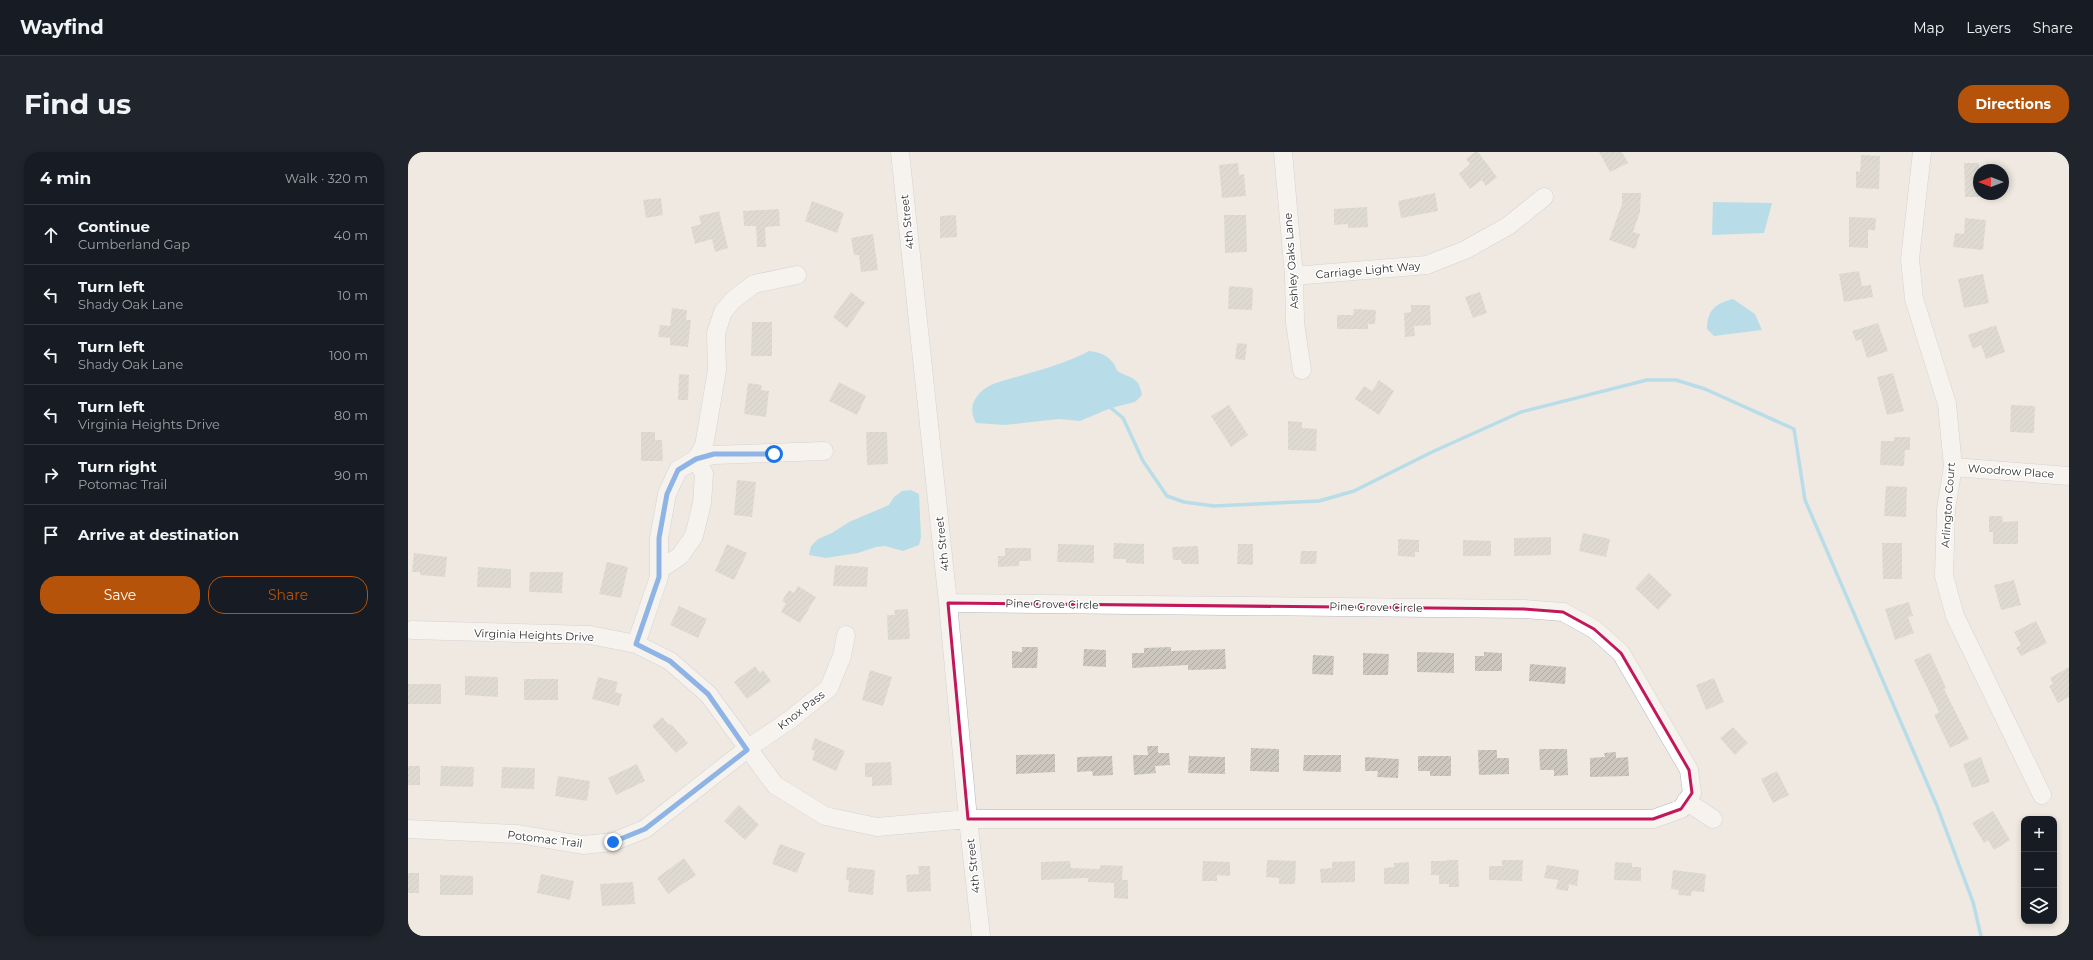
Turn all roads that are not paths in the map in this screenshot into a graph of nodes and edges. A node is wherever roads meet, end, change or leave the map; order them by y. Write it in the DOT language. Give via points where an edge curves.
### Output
graph roads {
  1 [pos="900,152"];
  2 [pos="1283,152"];
  3 [pos="1922,152"];
  4 [pos="1544,197"];
  5 [pos="797,274"];
  6 [pos="1294,276"];
  7 [pos="1302,370"];
  8 [pos="824,451"];
  9 [pos="696,459"];
  10 [pos="1953,467"];
  11 [pos="2069,476"];
  12 [pos="659,570"];
  13 [pos="948,603"];
  14 [pos="412,630"];
  15 [pos="846,635"];
  16 [pos="636,644"];
  17 [pos="747,750"];
  18 [pos="2042,795"];
  19 [pos="1686,801"];
  20 [pos="968,819"];
  21 [pos="1713,819"];
  22 [pos="408,830"];
  23 [pos="981,936"];
  1 -- 13 [label="street, 4th Street"];
  2 -- 6 [label="street, Ashley Oaks Lane"];
  3 -- 10 [label="street, Arlington Court" via="1910,259 1914,299 1947,404"];
  4 -- 6 [label="street, Carriage Light Way" via="1508,226 1465,250 1426,265"];
  5 -- 9 [label="street" via="754,284 733,300 723,312 716,333 717,370 704,446"];
  6 -- 7 [label="street, Ashley Oaks Lane" via="1295,323"];
  8 -- 9 [label="street" via="714,454"];
  9 -- 12 [label="street" via="678,470 667,494 659,538"];
  9 -- 12 [label="street" via="704,474 702,503 694,536 680,556"];
  10 -- 11 [label="street, Woodrow Place"];
  10 -- 18 [label="street, Arlington Court" via="1946,509 1944,576 1955,616"];
  12 -- 16 [label="street" via="659,577"];
  13 -- 19 [label="street, Pine Grove Circle" via="1524,608 1563,612 1594,629 1621,653 1689,770 1692,793"];
  13 -- 20 [label="street, 4th Street"];
  14 -- 16 [label="street, Virginia Heights Drive" via="590,635"];
  15 -- 17 [label="street, Knox Pass" via="842,656 829,688"];
  16 -- 17 [label="street, Virginia Heights Drive" via="670,661 708,694"];
  17 -- 20 [label="street, Virginia Heights Drive" via="775,785 825,816 877,827"];
  17 -- 22 [label="street, Potomac Trail" via="645,829 613,842 583,845 518,834"];
  19 -- 20 [label="street" via="1681,809 1653,818"];
  19 -- 21 [label="street"];
  20 -- 23 [label="street, 4th Street"];
}
